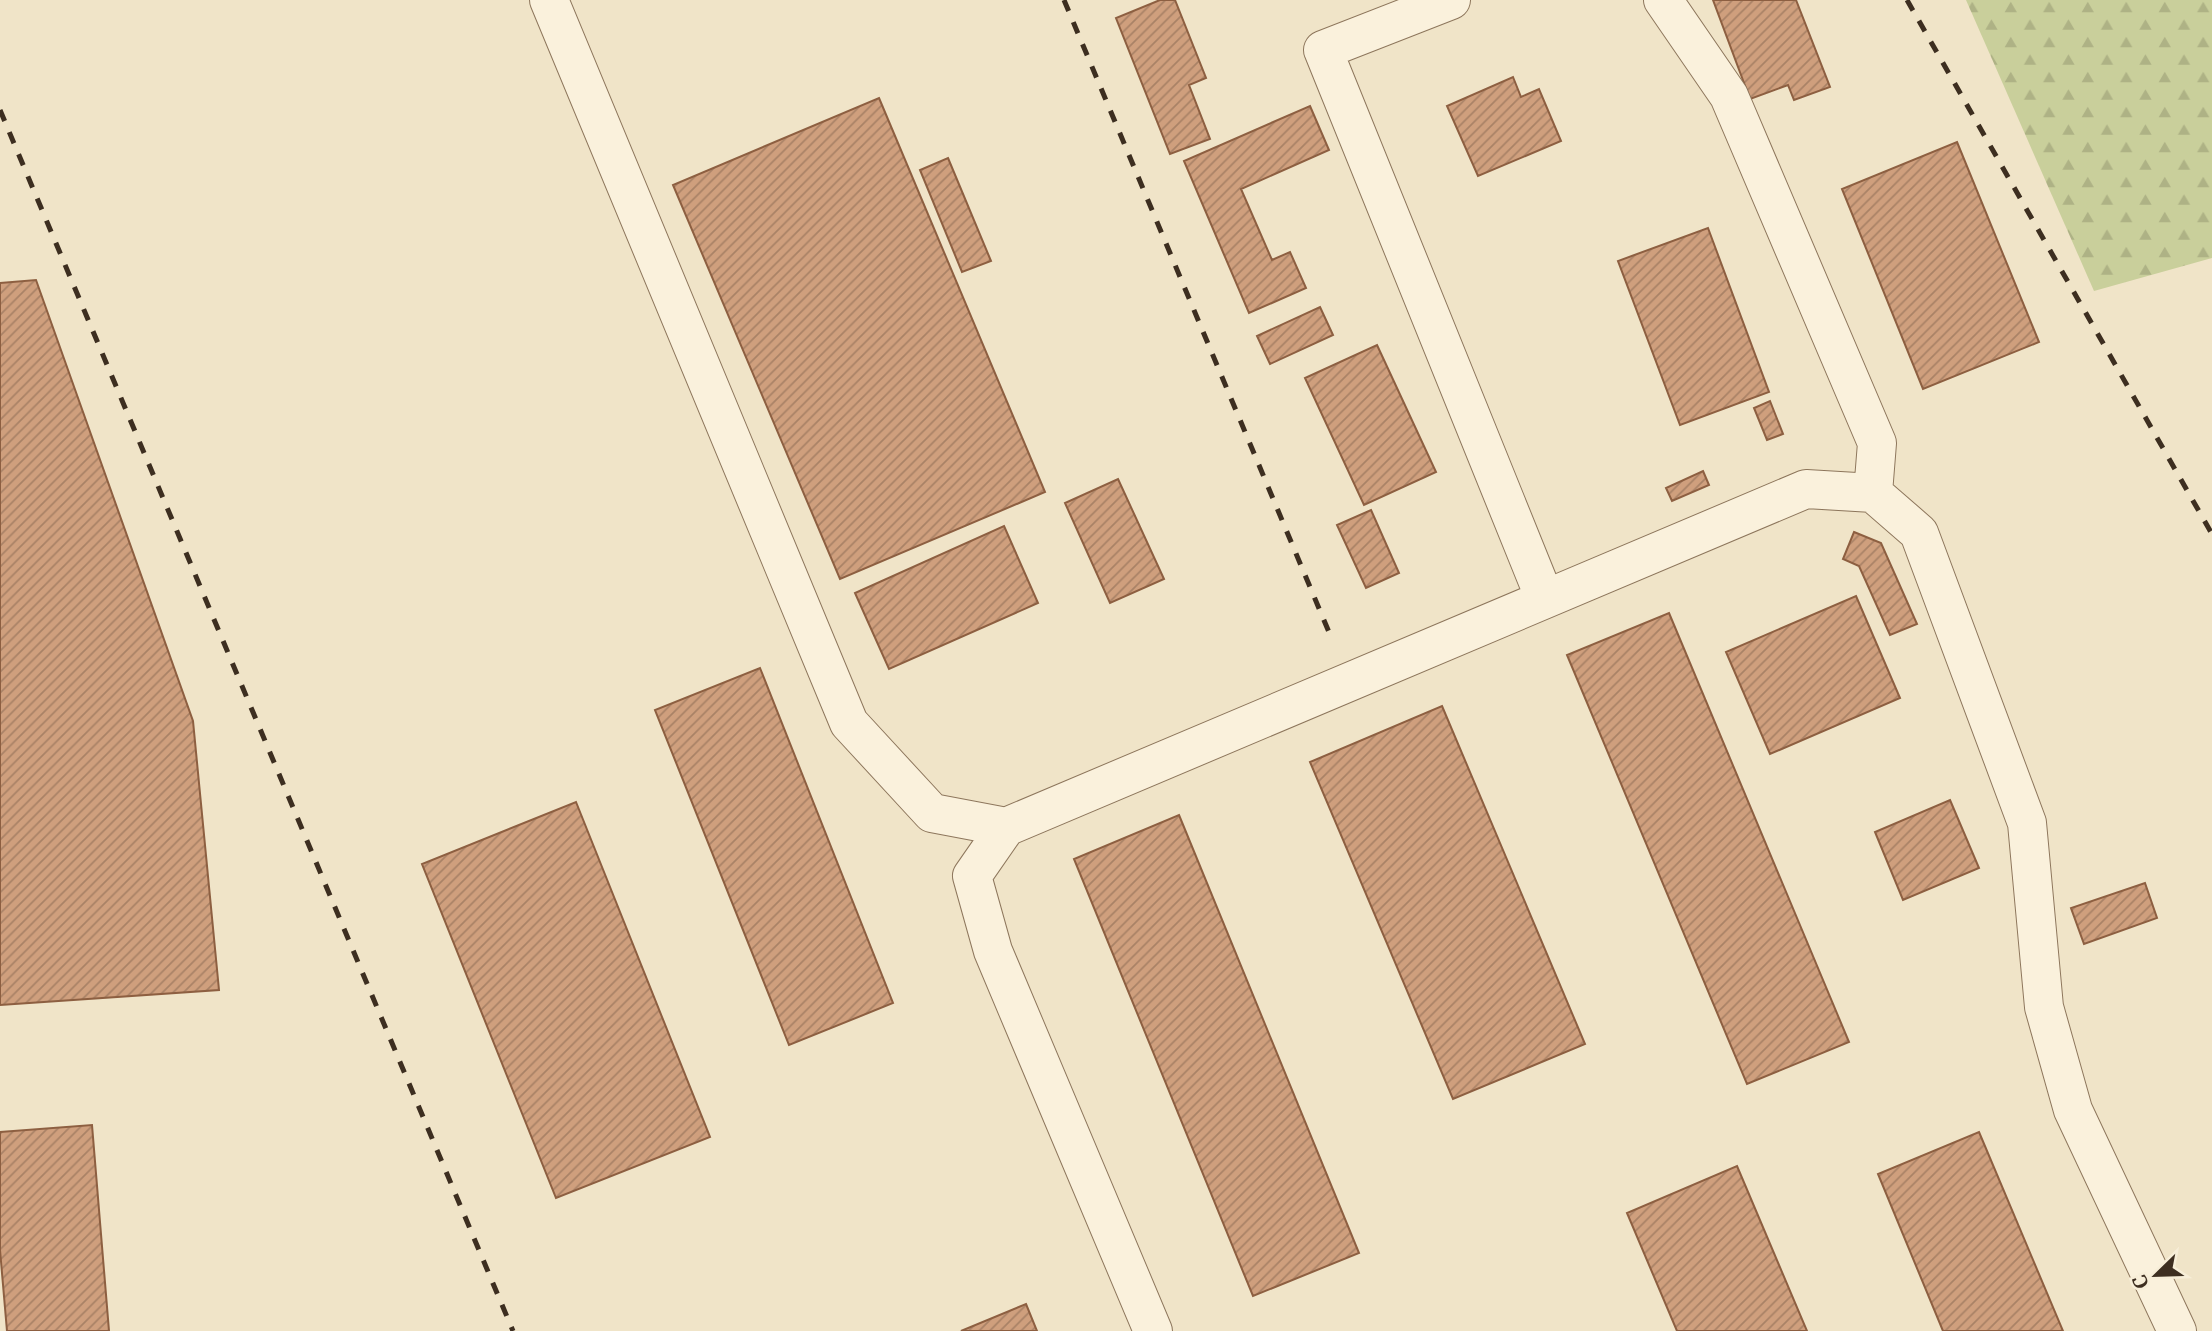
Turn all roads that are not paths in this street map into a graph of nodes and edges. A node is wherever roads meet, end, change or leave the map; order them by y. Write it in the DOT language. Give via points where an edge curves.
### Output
graph roads {
  1 [pos="549,0"];
  2 [pos="1451,0"];
  3 [pos="1663,0"];
  4 [pos="1873,493"];
  5 [pos="1545,599"];
  6 [pos="1006,827"];
  7 [pos="1153,1331"];
  8 [pos="2176,1331"];
  1 -- 6 [label="lane" via="849,723 932,813"];
  2 -- 5 [label="lane" via="1324,50"];
  3 -- 4 [label="lane" via="1729,96 1866,417 1877,443"];
  4 -- 5 [label="lane" via="1806,489"];
  4 -- 8 [label="lane" via="1919,533 2027,823 2045,1007 2073,1110"];
  5 -- 6 [label="lane"];
  6 -- 7 [label="lane" via="972,876 993,951"];
}
